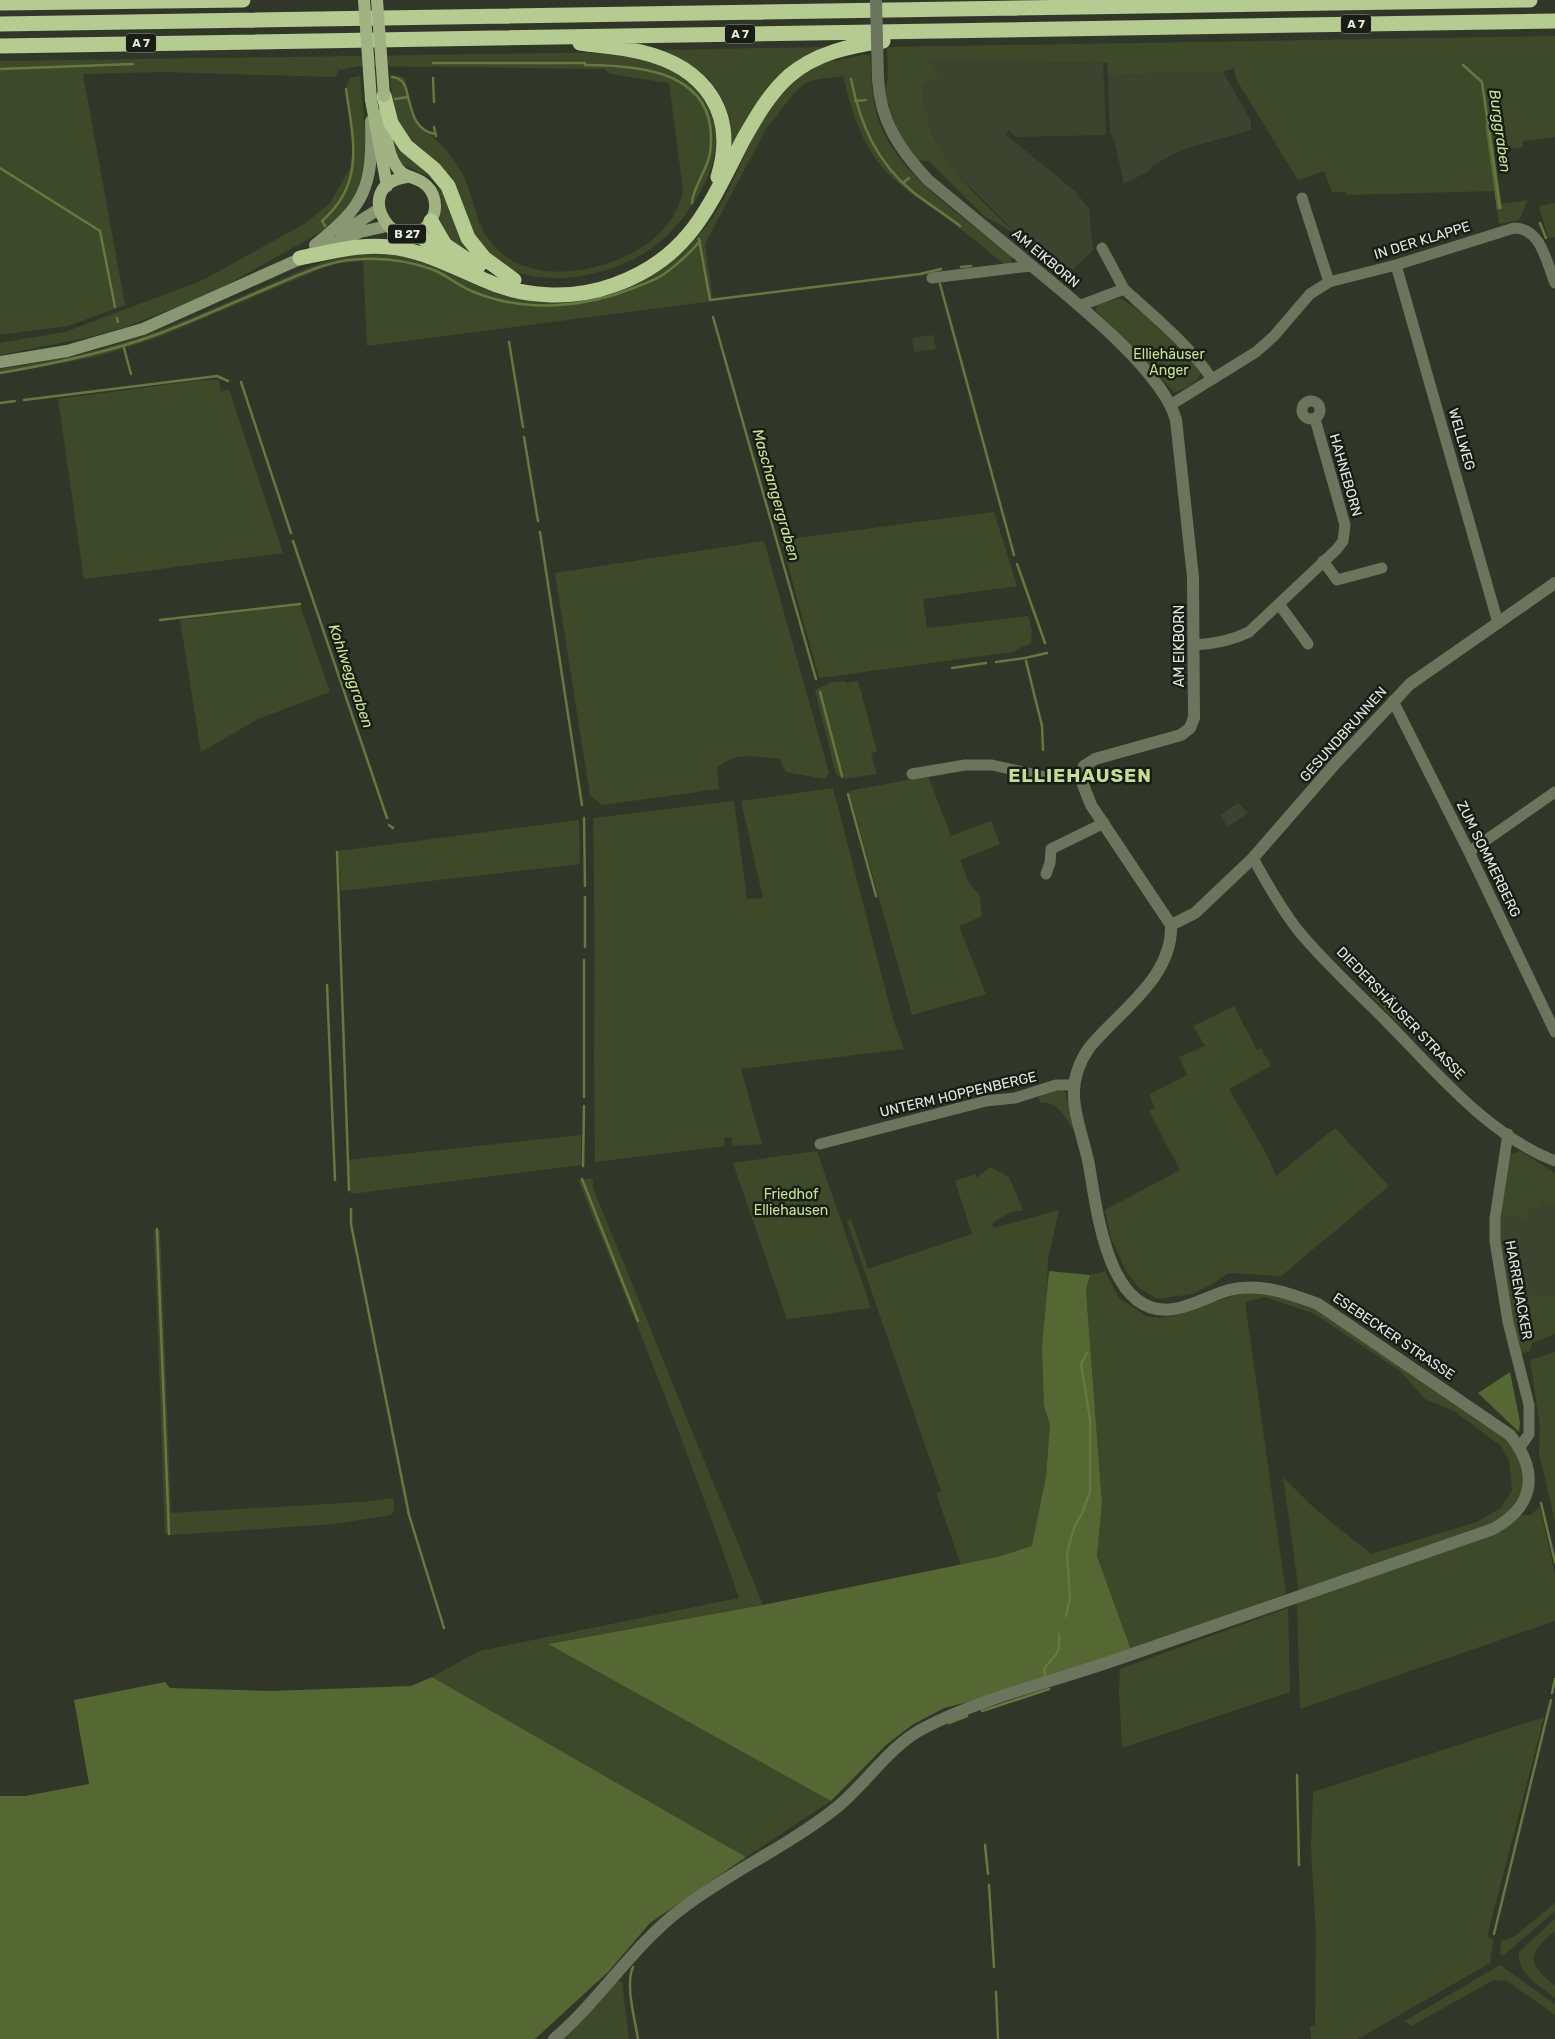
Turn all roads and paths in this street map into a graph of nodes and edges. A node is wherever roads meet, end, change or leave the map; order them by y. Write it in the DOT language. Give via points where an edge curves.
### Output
graph roads {
  1 [pos="22,0"];
  2 [pos="243,0"];
  3 [pos="364,0"];
  4 [pos="378,0"];
  5 [pos="876,0"];
  6 [pos="1066,0"];
  7 [pos="1530,0"];
  8 [pos="2,3"];
  9 [pos="1109,6"];
  10 [pos="1555,21"];
  11 [pos="0,24"];
  12 [pos="936,32"];
  13 [pos="544,36"];
  14 [pos="0,46"];
  15 [pos="377,98"];
  16 [pos="407,178"];
  17 [pos="387,186"];
  18 [pos="1302,198"];
  19 [pos="379,209"];
  20 [pos="431,221"];
  21 [pos="387,226"];
  22 [pos="412,234"];
  23 [pos="315,245"];
  24 [pos="1102,248"];
  25 [pos="300,258"];
  26 [pos="1396,264"];
  27 [pos="1031,266"];
  28 [pos="466,271"];
  29 [pos="932,278"];
  30 [pos="514,280"];
  31 [pos="248,281"];
  32 [pos="1329,282"];
  33 [pos="1555,283"];
  34 [pos="1124,289"];
  35 [pos="1079,306"];
  36 [pos="0,362"];
  37 [pos="1212,379"];
  38 [pos="1172,404"];
  39 [pos="1315,418"];
  40 [pos="1324,562"];
  41 [pos="1382,568"];
  42 [pos="1555,582"];
  43 [pos="1279,604"];
  44 [pos="1498,623"];
  45 [pos="1308,644"];
  46 [pos="1194,645"];
  47 [pos="1393,701"];
  48 [pos="912,774"];
  49 [pos="1080,775"];
  50 [pos="1555,792"];
  51 [pos="1104,823"];
  52 [pos="1469,852"];
  53 [pos="1253,858"];
  54 [pos="1046,874"];
  55 [pos="1171,925"];
  56 [pos="1555,1032"];
  57 [pos="1074,1085"];
  58 [pos="1508,1134"];
  59 [pos="820,1144"];
  60 [pos="1555,1161"];
  61 [pos="1520,1447"];
  62 [pos="554,2039"];
  1 -- 8 [label="highway"];
  2 -- 8 [label="highway"];
  3 -- 15 [label="main road, B 27, bridge"];
  4 -- 15 [label="main road, B 27, bridge"];
  5 -- 27 [label="street, AM EIKBORN, bridge" via="879,97 893,137 928,180"];
  6 -- 9 [label="highway"];
  7 -- 9 [label="highway, A 7"];
  9 -- 11 [label="highway, A 7"];
  10 -- 12 [label="highway, A 7"];
  12 -- 13 [label="highway, A 7"];
  12 -- 28 [label="highway" via="843,48 816,59 789,76 752,123 696,227 669,253 638,274 595,290 558,295 496,285"];
  13 -- 14 [label="highway, A 7"];
  13 -- 30 [label="highway" via="640,52 684,68 709,92 718,106 724,146 719,176 703,207 680,234 652,257 595,281 545,286"];
  15 -- 16 [label="main road, B 27" via="391,154"];
  15 -- 17 [label="main road, B 27"];
  15 -- 23 [label="main road" via="364,192 344,222"];
  15 -- 30 [label="highway" via="406,146 434,169 448,186 468,238 484,258"];
  16 -- 17 [label="main road"];
  16 -- 20 [label="main road, B 27" via="422,182 433,194 435,210"];
  17 -- 19 [label="main road, B 27" via="380,197"];
  18 -- 32 [label="street"];
  19 -- 21 [label="main road, B 27"];
  19 -- 23 [label="main road"];
  20 -- 22 [label="main road, B 27"];
  20 -- 30 [label="highway" via="445,245 456,254 485,271"];
  21 -- 22 [label="main road, B 27" via="396,232"];
  21 -- 25 [label="main road" via="360,232"];
  22 -- 28 [label="highway" via="423,238"];
  23 -- 31 [label="main road"];
  24 -- 34 [label="street"];
  25 -- 28 [label="highway" via="346,249 395,247 421,253"];
  25 -- 31 [label="main road"];
  26 -- 32 [label="street, IN DER KLAPPE"];
  26 -- 33 [label="street, IN DER KLAPPE" via="1503,230 1524,228 1539,242"];
  26 -- 44 [label="street, WELLWEG"];
  27 -- 29 [label="street"];
  27 -- 35 [label="street, AM EIKBORN"];
  31 -- 36 [label="main road" via="143,328 67,351"];
  32 -- 37 [label="street, IN DER KLAPPE" via="1310,294 1256,352"];
  34 -- 35 [label="street"];
  34 -- 37 [label="street" via="1158,320"];
  35 -- 38 [label="street, AM EIKBORN" via="1128,352"];
  37 -- 38 [label="street, IN DER KLAPPE"];
  38 -- 46 [label="street, AM EIKBORN" via="1191,548"];
  39 -- 40 [label="street, HAHNEBORN" via="1345,525 1340,545"];
  40 -- 41 [label="street" via="1337,580"];
  40 -- 43 [label="street, HAHNEBORN"];
  42 -- 44 [label="street, GESUNDBRUNNEN"];
  43 -- 45 [label="street"];
  43 -- 46 [label="street, HAHNEBORN" via="1255,628 1237,638"];
  44 -- 47 [label="street, GESUNDBRUNNEN" via="1410,684"];
  46 -- 49 [label="street, AM EIKBORN" via="1194,718 1190,728 1178,736 1095,759 1084,766"];
  47 -- 52 [label="street, ZUM SOMMERBERG"];
  47 -- 53 [label="street, GESUNDBRUNNEN"];
  48 -- 49 [label="street" via="965,765 992,765 1050,778"];
  49 -- 51 [label="street" via="1080,784"];
  50 -- 52 [label="street"];
  51 -- 54 [label="street" via="1052,848"];
  51 -- 55 [label="street"];
  52 -- 56 [label="street, ZUM SOMMERBERG"];
  53 -- 55 [label="street, GESUNDBRUNNEN" via="1195,913"];
  53 -- 58 [label="street, DIEDERSHÄUSER STRASSE" via="1276,899 1298,929 1466,1101"];
  55 -- 57 [label="street" via="1168,947 1155,976 1089,1048 1077,1067"];
  57 -- 59 [label="street, UNTERM HOPPENBERGE" via="1056,1085 1015,1098 986,1101"];
  57 -- 61 [label="street, ESEBECKER STRASSE" via="1078,1125 1102,1233 1119,1277 1139,1300 1154,1308 1175,1308 1228,1290 1249,1287 1303,1298 1335,1314 1487,1417"];
  58 -- 60 [label="street, DIEDERSHÄUSER STRASSE"];
  58 -- 61 [label="street, HARRENACKER" via="1495,1218 1495,1241 1508,1322 1529,1405 1529,1434"];
  61 -- 62 [label="street" via="1528,1463 1528,1484 1516,1512 1493,1529 973,1707 923,1728 819,1821 671,1918 639,1949 589,2007"];
}
